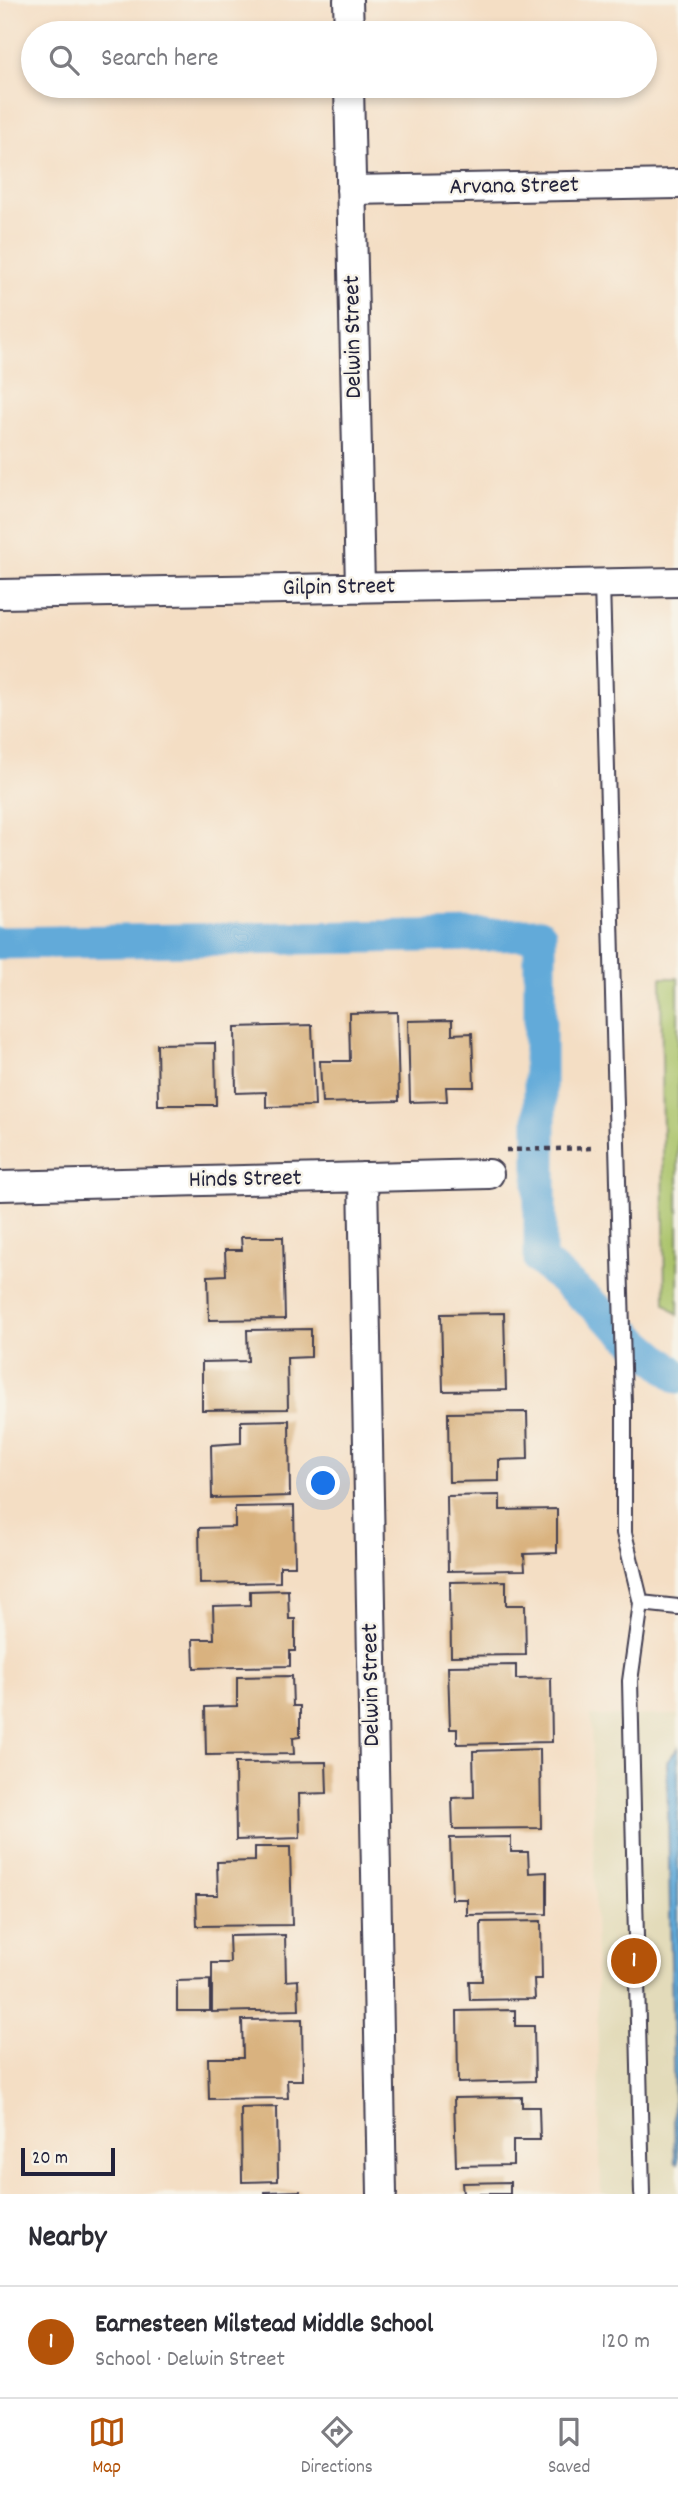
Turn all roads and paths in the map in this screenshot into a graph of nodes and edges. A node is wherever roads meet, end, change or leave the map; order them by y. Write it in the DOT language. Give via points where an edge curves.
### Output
graph roads {
  1 [pos="348,0"];
  2 [pos="349,21"];
  3 [pos="349,98"];
  4 [pos="678,184"];
  5 [pos="351,190"];
  6 [pos="678,582"];
  7 [pos="602,583"];
  8 [pos="360,588"];
  9 [pos="0,594"];
  10 [pos="567,1148"];
  11 [pos="516,1149"];
  12 [pos="489,1174"];
  13 [pos="363,1177"];
  14 [pos="0,1186"];
  15 [pos="641,1603"];
  16 [pos="678,1607"];
  17 [pos="382,2194"];
  18 [pos="642,2194"];
  1 -- 2 [label="street"];
  3 -- 5 [label="street, Delwin Street"];
  4 -- 5 [label="street, Arvana Street"];
  5 -- 8 [label="street, Delwin Street"];
  6 -- 7 [label="street, Gilpin Street"];
  7 -- 8 [label="street, Gilpin Street"];
  7 -- 15 [label="lane" via="624,1533"];
  8 -- 9 [label="street, Gilpin Street"];
  10 -- 11 [label="path"];
  12 -- 13 [label="street, Hinds Street"];
  13 -- 14 [label="street, Hinds Street"];
  13 -- 17 [label="street, Delwin Street"];
  15 -- 16 [label="lane"];
  15 -- 18 [label="lane" via="630,1681"];
}
